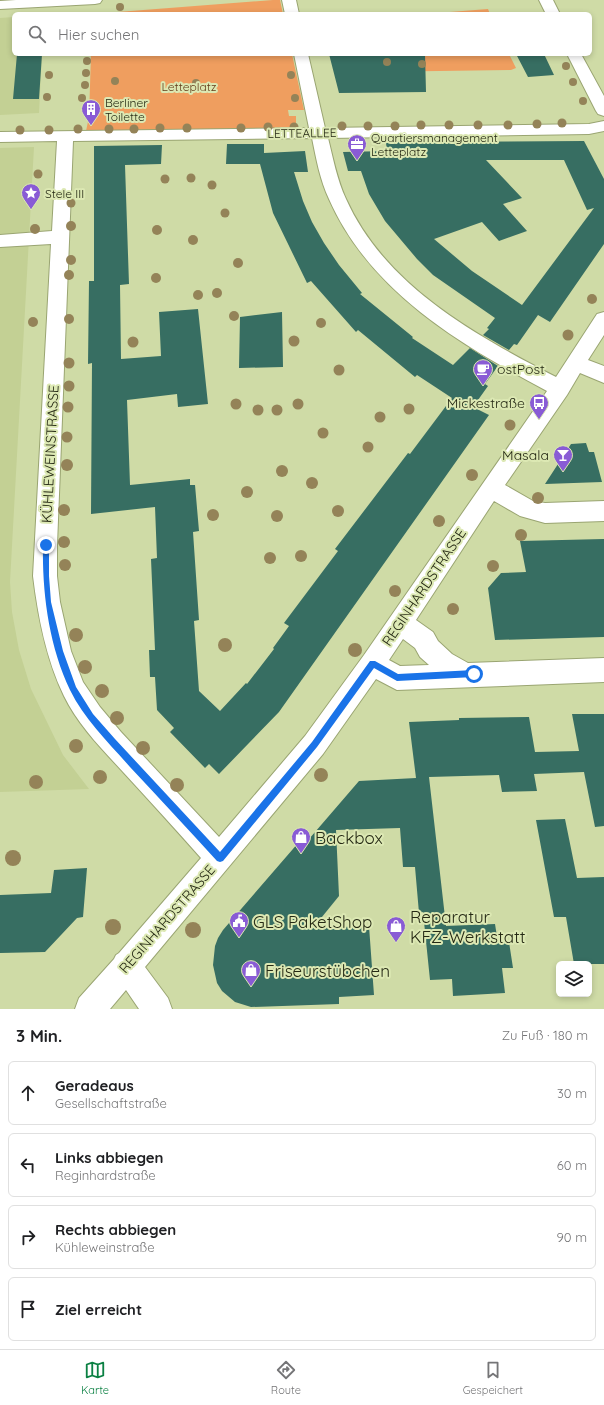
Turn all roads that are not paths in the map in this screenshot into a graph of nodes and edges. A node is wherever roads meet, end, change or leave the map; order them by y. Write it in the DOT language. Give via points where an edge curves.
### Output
graph roads {
  1 [pos="95,0"];
  2 [pos="289,0"];
  3 [pos="546,0"];
  4 [pos="67,1"];
  5 [pos="0,5"];
  6 [pos="292,12"];
  7 [pos="553,12"];
  8 [pos="301,56"];
  9 [pos="575,56"];
  10 [pos="604,110"];
  11 [pos="604,126"];
  12 [pos="318,133"];
  13 [pos="65,136"];
  14 [pos="0,137"];
  15 [pos="60,237"];
  16 [pos="0,241"];
  17 [pos="604,319"];
  18 [pos="577,363"];
  19 [pos="604,375"];
  20 [pos="560,388"];
  21 [pos="491,488"];
  22 [pos="604,511"];
  23 [pos="400,623"];
  24 [pos="373,663"];
  25 [pos="604,670"];
  26 [pos="463,674"];
  27 [pos="220,858"];
  28 [pos="126,965"];
  29 [pos="90,1009"];
  30 [pos="157,1009"];
  1 -- 4 [label="street"];
  2 -- 6 [label="street"];
  3 -- 7 [label="street"];
  4 -- 5 [label="street"];
  8 -- 12 [label="street"];
  9 -- 10 [label="street"];
  11 -- 12 [label="street, LETTEALLEE" via="589,129"];
  12 -- 13 [label="street, LETTEALLEE"];
  12 -- 20 [label="street" via="337,200 368,250 390,277 445,323 478,345"];
  13 -- 14 [label="street, LETTEALLEE"];
  13 -- 15 [label="street, KÜHLEWEINSTRASSE"];
  15 -- 16 [label="street"];
  15 -- 27 [label="street, KÜHLEWEINSTRASSE" via="45,576 54,630 73,689 91,716"];
  17 -- 18 [label="street, REGINHARDSTRASSE"];
  18 -- 19 [label="street"];
  18 -- 20 [label="street, REGINHARDSTRASSE"];
  20 -- 21 [label="street, REGINHARDSTRASSE"];
  21 -- 22 [label="street" via="528,508 545,513"];
  21 -- 23 [label="street, REGINHARDSTRASSE"];
  23 -- 24 [label="street, REGINHARDSTRASSE"];
  23 -- 26 [label="street" via="424,640 429,649 443,662"];
  24 -- 26 [label="street" via="397,678"];
  24 -- 27 [label="street, REGINHARDSTRASSE" via="314,745"];
  25 -- 26 [label="street"];
  27 -- 28 [label="street, REGINHARDSTRASSE"];
  28 -- 29 [label="street, REGINHARDSTRASSE"];
  28 -- 30 [label="street"];
}
